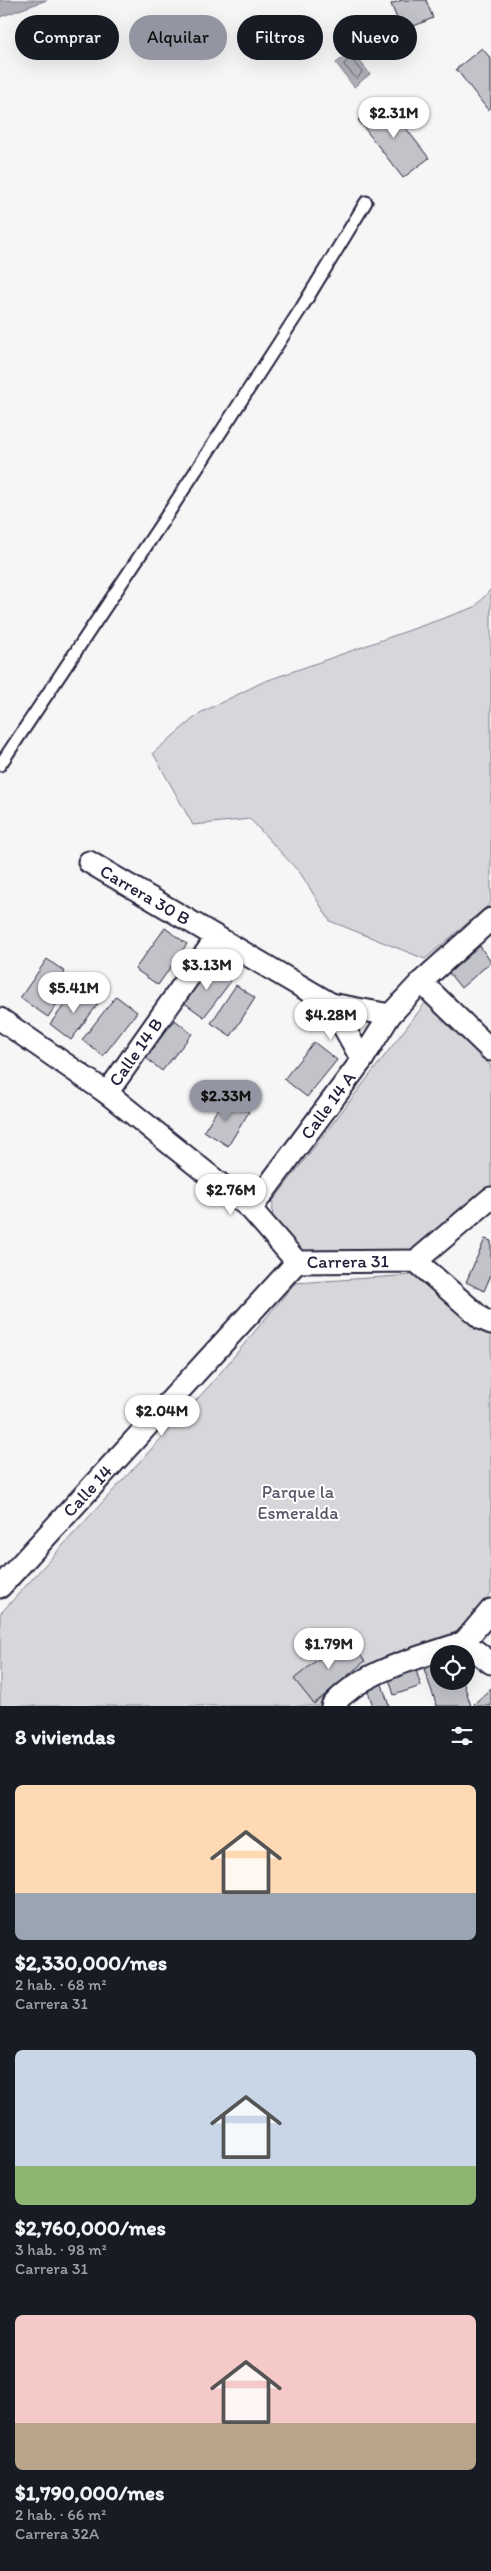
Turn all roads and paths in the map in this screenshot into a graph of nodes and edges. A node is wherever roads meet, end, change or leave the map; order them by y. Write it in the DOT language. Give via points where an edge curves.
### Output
graph roads {
  1 [pos="366,202"];
  2 [pos="0,765"];
  3 [pos="89,862"];
  4 [pos="491,919"];
  5 [pos="217,937"];
  6 [pos="421,982"];
  7 [pos="331,1004"];
  8 [pos="390,1015"];
  9 [pos="0,1020"];
  10 [pos="491,1050"];
  11 [pos="362,1060"];
  12 [pos="106,1093"];
  13 [pos="491,1198"];
  14 [pos="251,1209"];
  15 [pos="416,1261"];
  16 [pos="297,1262"];
  17 [pos="491,1323"];
  18 [pos="0,1587"];
  19 [pos="491,1610"];
  20 [pos="464,1642"];
  21 [pos="491,1663"];
  22 [pos="332,1706"];
  1 -- 2 [label="lane" via="187,485"];
  3 -- 5 [label="street, Carrera 30 B"];
  4 -- 6 [label="street, Calle 14 A"];
  5 -- 7 [label="street, Carrera 30 B"];
  5 -- 12 [label="street, Calle 14 B"];
  6 -- 8 [label="street, Calle 14 A"];
  6 -- 10 [label="street"];
  7 -- 8 [label="street, Carrera 30 B"];
  7 -- 11 [label="street"];
  8 -- 11 [label="street, Calle 14 A"];
  9 -- 12 [label="street, Carrera 31"];
  11 -- 14 [label="street, Calle 14 A"];
  12 -- 14 [label="street, Carrera 31"];
  13 -- 15 [label="street"];
  14 -- 16 [label="street, Carrera 31"];
  15 -- 16 [label="street, Carrera 31"];
  15 -- 17 [label="street" via="482,1319"];
  16 -- 18 [label="street, Calle 14"];
  19 -- 20 [label="street"];
  20 -- 21 [label="street"];
  20 -- 22 [label="street" via="377,1673"];
}
